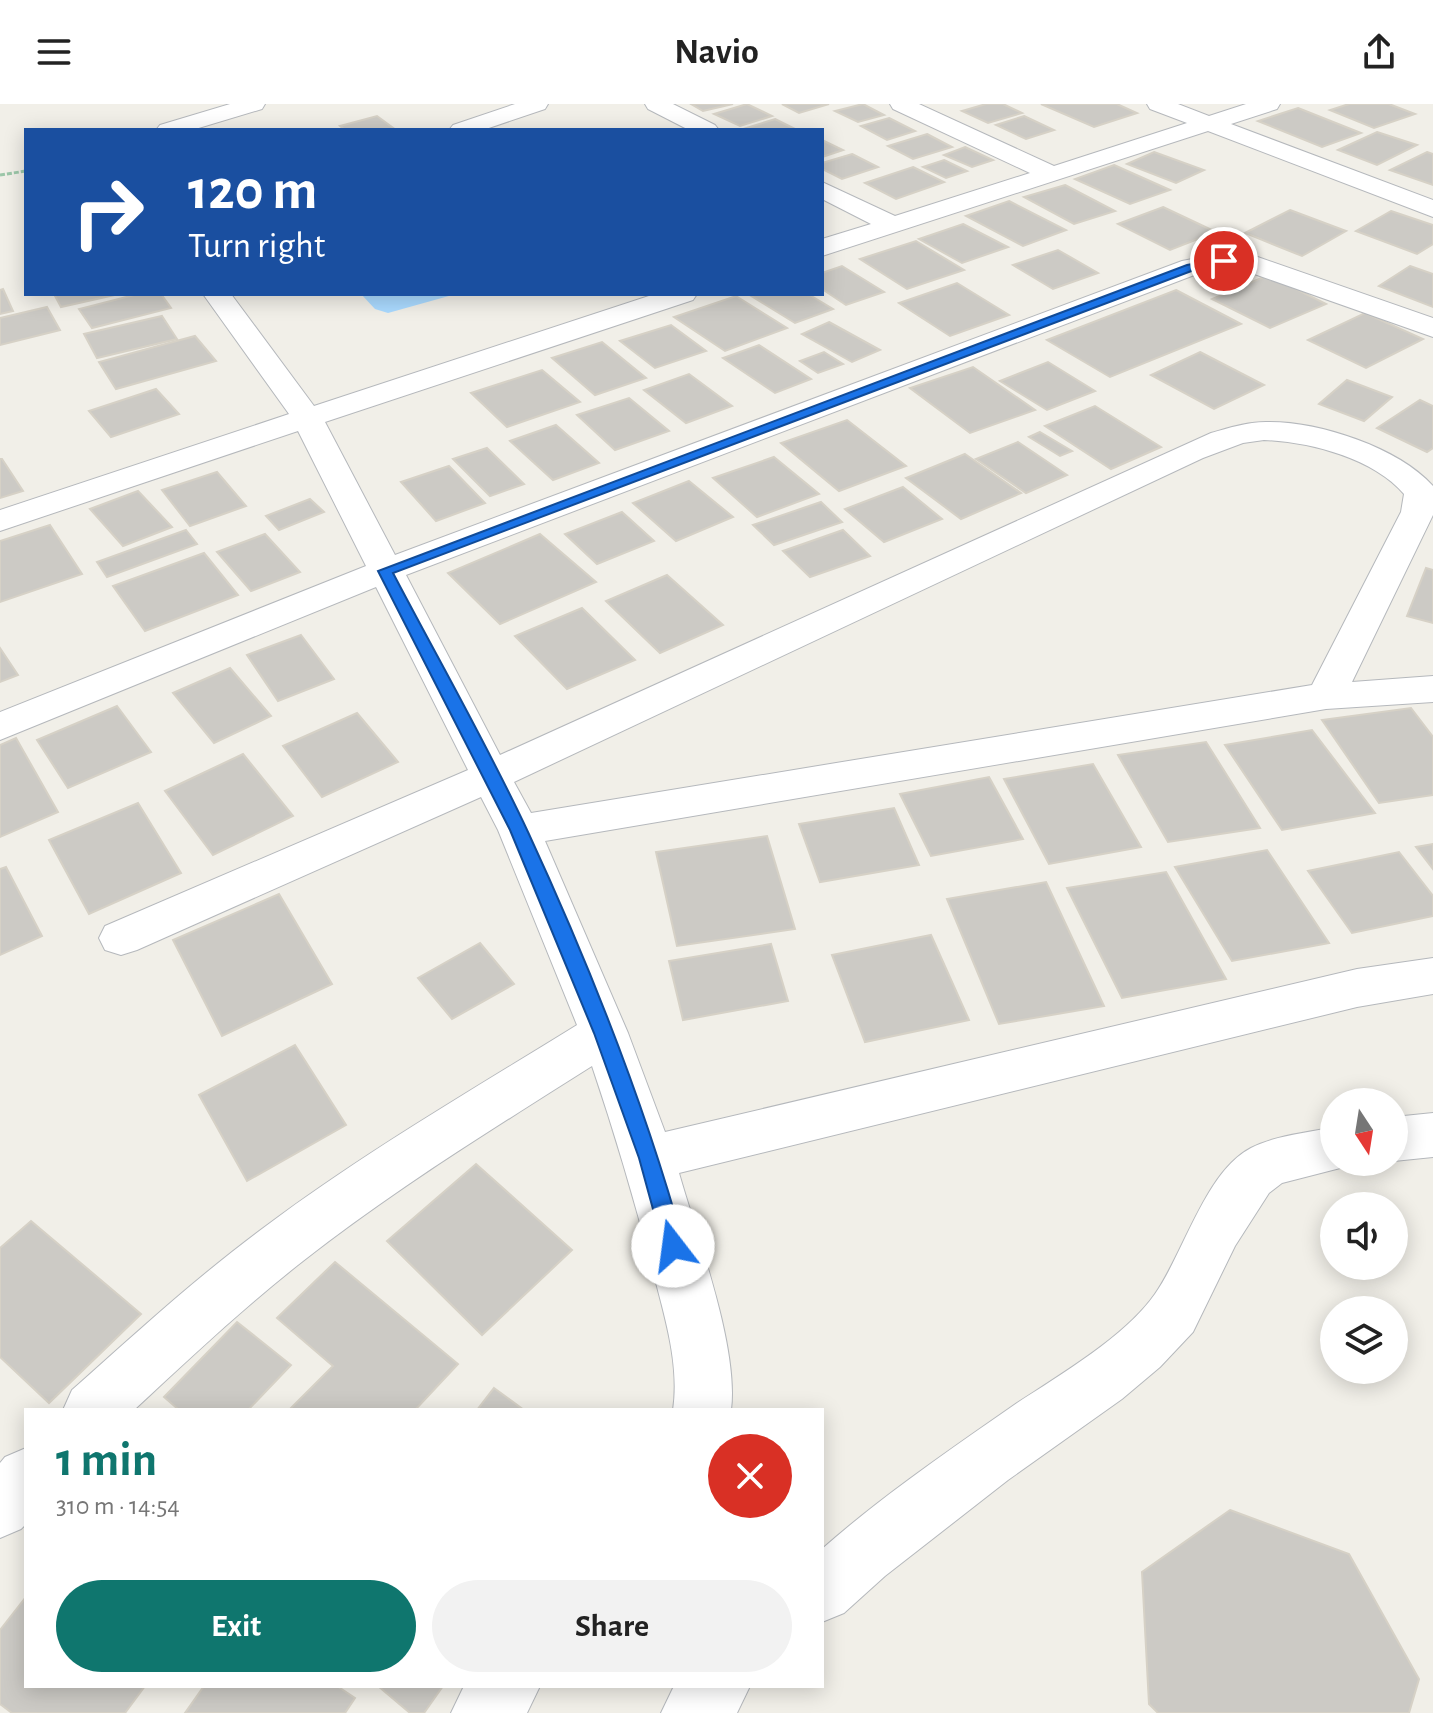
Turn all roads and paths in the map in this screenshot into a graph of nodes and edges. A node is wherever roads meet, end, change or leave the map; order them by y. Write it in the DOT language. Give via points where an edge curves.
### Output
graph roads {
  1 [pos="254,104"];
  2 [pos="537,104"];
  3 [pos="656,104"];
  4 [pos="901,104"];
  5 [pos="1158,104"];
  6 [pos="1269,104"];
  7 [pos="1208,124"];
  8 [pos="175,128"];
  9 [pos="467,128"];
  10 [pos="703,128"];
  11 [pos="24,171"];
  12 [pos="1050,173"];
  13 [pos="0,175"];
  14 [pos="824,190"];
  15 [pos="1433,209"];
  16 [pos="892,225"];
  17 [pos="824,247"];
  18 [pos="218,296"];
  19 [pos="677,296"];
  20 [pos="1433,328"];
  21 [pos="307,418"];
  22 [pos="0,521"];
  23 [pos="385,571"];
  24 [pos="1433,689"];
  25 [pos="1326,696"];
  26 [pos="0,727"];
  27 [pos="491,776"];
  28 [pos="519,830"];
  29 [pos="121,938"];
  30 [pos="1433,976"];
  31 [pos="604,1033"];
  32 [pos="1433,1135"];
  33 [pos="1408,1138"];
  34 [pos="1320,1152"];
  35 [pos="649,1158"];
  36 [pos="94,1408"];
  37 [pos="702,1408"];
  38 [pos="24,1480"];
  39 [pos="0,1508"];
  40 [pos="824,1589"];
  41 [pos="506,1688"];
  42 [pos="716,1688"];
  43 [pos="484,1713"];
  44 [pos="694,1713"];
  1 -- 8 [label="street"];
  2 -- 9 [label="street"];
  3 -- 10 [label="street"];
  4 -- 12 [label="street"];
  5 -- 7 [label="street"];
  6 -- 7 [label="street"];
  7 -- 12 [label="street"];
  7 -- 15 [label="street"];
  11 -- 13 [label="path"];
  12 -- 16 [label="street"];
  14 -- 16 [label="street"];
  16 -- 17 [label="street"];
  18 -- 21 [label="street"];
  19 -- 21 [label="street"];
  20 -- 23 [label="street" via="1243,261 1206,263"];
  21 -- 22 [label="street"];
  21 -- 23 [label="street"];
  23 -- 26 [label="street"];
  23 -- 27 [label="street"];
  24 -- 25 [label="street"];
  25 -- 27 [label="street" via="1418,512 1421,493 1391,466 1303,435 1266,431 1234,436 1182,456"];
  25 -- 28 [label="street"];
  27 -- 28 [label="street"];
  27 -- 29 [label="street"];
  28 -- 31 [label="street"];
  30 -- 35 [label="street" via="1357,988"];
  31 -- 35 [label="street"];
  31 -- 36 [label="street" via="396,1165 286,1243"];
  32 -- 33 [label="street"];
  34 -- 40 [label="street" via="1281,1160 1251,1177 1216,1229 1174,1313 1140,1348 987,1459"];
  35 -- 37 [label="street" via="697,1334"];
  38 -- 39 [label="street"];
  41 -- 43 [label="street"];
  42 -- 44 [label="street"];
}
